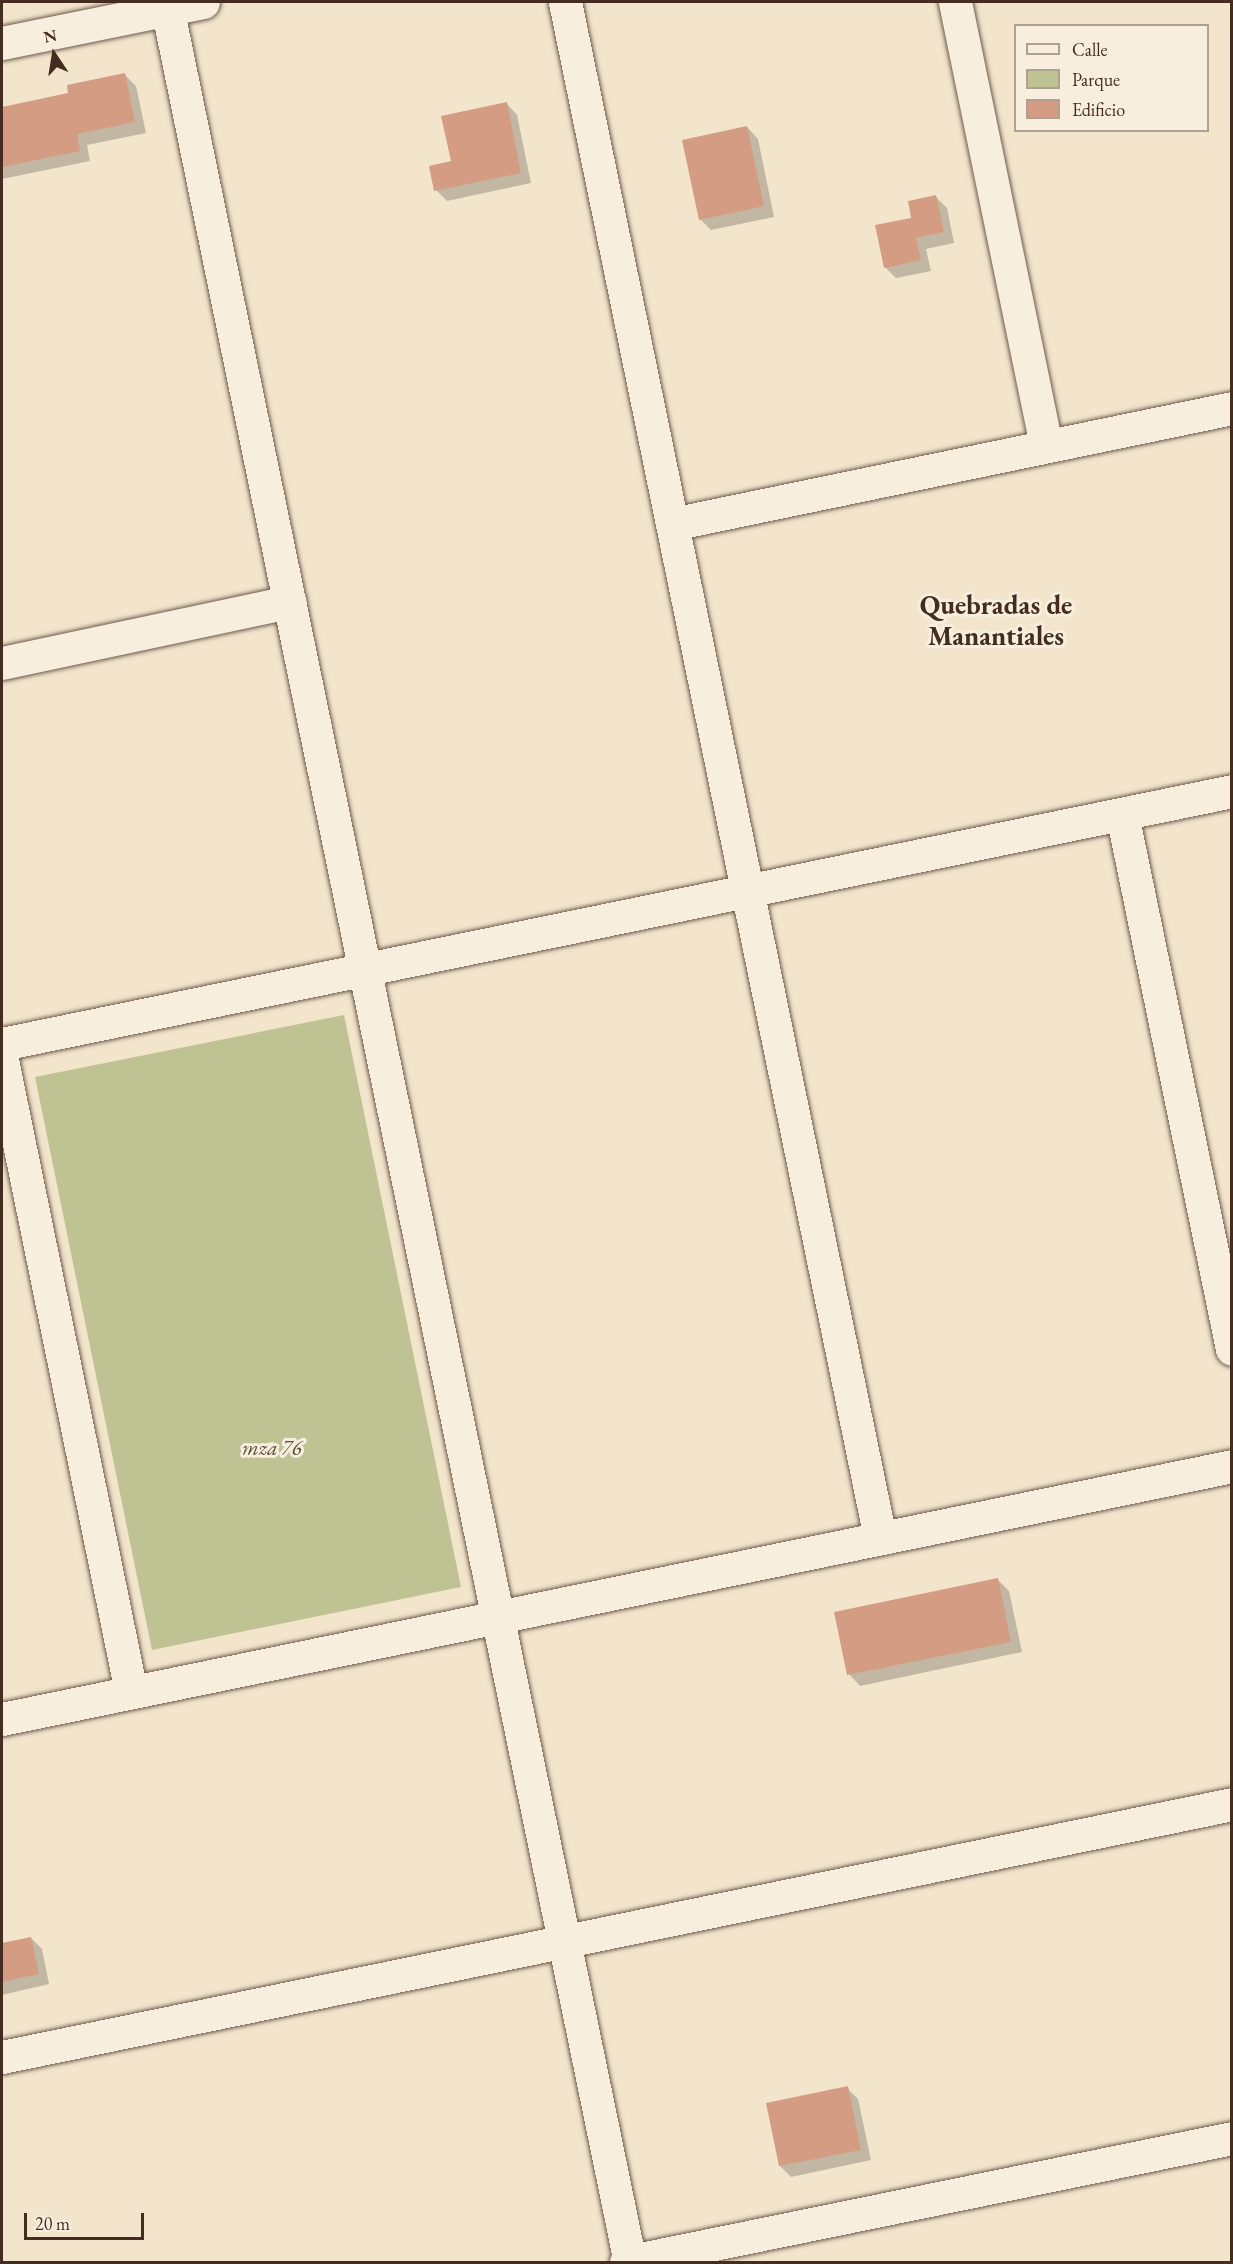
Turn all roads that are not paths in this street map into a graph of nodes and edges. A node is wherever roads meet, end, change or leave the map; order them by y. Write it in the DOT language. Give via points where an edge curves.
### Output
graph roads {
  1 [pos="203,2"];
  2 [pos="565,2"];
  3 [pos="955,2"];
  4 [pos="167,5"];
  5 [pos="2,43"];
  6 [pos="1232,408"];
  7 [pos="1046,446"];
  8 [pos="672,524"];
  9 [pos="290,602"];
  10 [pos="2,663"];
  11 [pos="1232,791"];
  12 [pos="1122,814"];
  13 [pos="747,891"];
  14 [pos="365,969"];
  15 [pos="2,1044"];
  16 [pos="2,1060"];
  17 [pos="1232,1350"];
  18 [pos="1232,1466"];
  19 [pos="880,1538"];
  20 [pos="498,1617"];
  21 [pos="131,1692"];
  22 [pos="2,1719"];
  23 [pos="1232,1804"];
  24 [pos="564,1941"];
  25 [pos="2,2057"];
  26 [pos="1232,2138"];
  27 [pos="629,2262"];
  1 -- 4 [label="street"];
  2 -- 8 [label="street"];
  3 -- 7 [label="street"];
  4 -- 5 [label="street"];
  4 -- 9 [label="street"];
  6 -- 7 [label="street"];
  7 -- 8 [label="street"];
  8 -- 13 [label="street"];
  9 -- 10 [label="street"];
  9 -- 14 [label="street"];
  11 -- 12 [label="street"];
  12 -- 13 [label="street"];
  12 -- 17 [label="street"];
  13 -- 14 [label="street"];
  13 -- 19 [label="street"];
  14 -- 15 [label="street"];
  14 -- 20 [label="street"];
  16 -- 21 [label="street"];
  18 -- 19 [label="street"];
  19 -- 20 [label="street"];
  20 -- 21 [label="street"];
  20 -- 24 [label="street"];
  21 -- 22 [label="street"];
  23 -- 24 [label="street"];
  24 -- 25 [label="street"];
  24 -- 27 [label="street"];
  26 -- 27 [label="street"];
}
